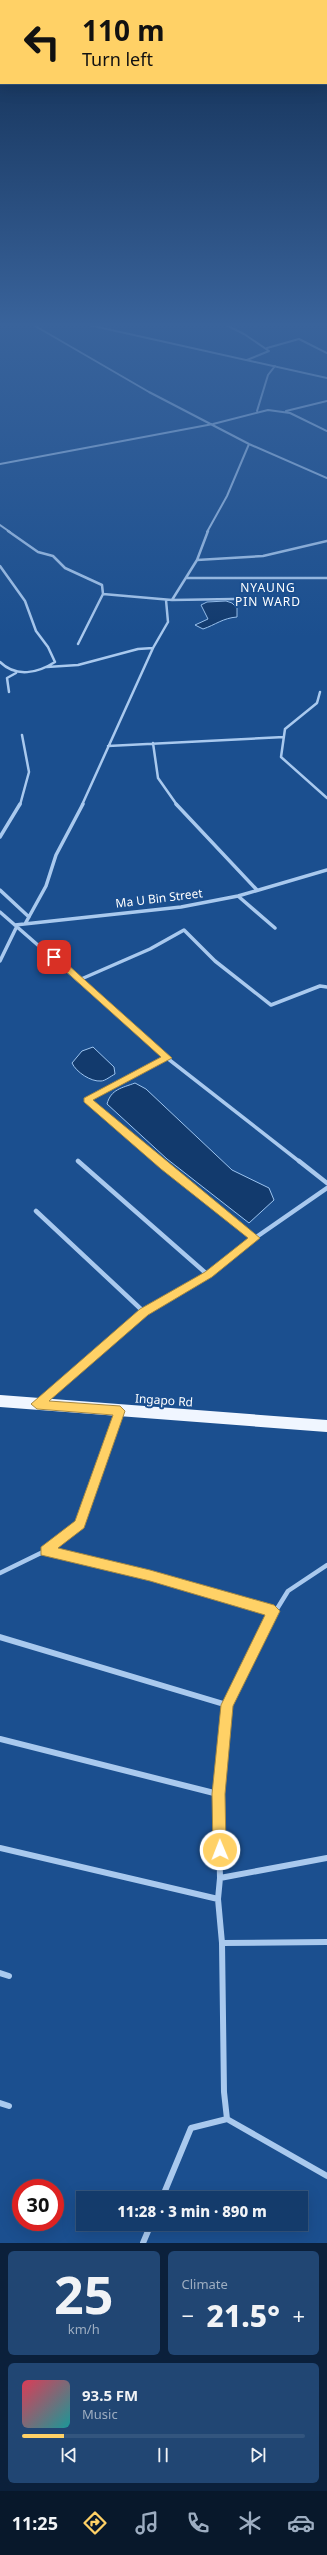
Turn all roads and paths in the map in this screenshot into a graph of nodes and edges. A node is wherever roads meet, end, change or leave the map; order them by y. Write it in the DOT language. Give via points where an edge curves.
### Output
graph roads {
  1 [pos="193,428"];
  2 [pos="220,428"];
  3 [pos="249,444"];
  4 [pos="0,464"];
  5 [pos="327,478"];
  6 [pos="0,525"];
  7 [pos="327,541"];
  8 [pos="197,560"];
  9 [pos="0,566"];
  10 [pos="186,578"];
  11 [pos="327,578"];
  12 [pos="103,594"];
  13 [pos="234,599"];
  14 [pos="166,600"];
  15 [pos="172,600"];
  16 [pos="78,644"];
  17 [pos="153,648"];
  18 [pos="0,662"];
  19 [pos="47,667"];
  20 [pos="16,672"];
  21 [pos="9,692"];
  22 [pos="320,692"];
  23 [pos="22,735"];
  24 [pos="284,737"];
  25 [pos="153,743"];
  26 [pos="108,746"];
  27 [pos="327,798"];
  28 [pos="0,837"];
  29 [pos="327,870"];
  30 [pos="0,890"];
  31 [pos="257,890"];
  32 [pos="238,896"];
  33 [pos="0,912"];
  34 [pos="29,917"];
  35 [pos="25,924"];
  36 [pos="16,925"];
  37 [pos="275,928"];
  38 [pos="0,961"];
  39 [pos="79,980"];
  40 [pos="327,987"];
  41 [pos="167,1058"];
  42 [pos="78,1161"];
  43 [pos="327,1183"];
  44 [pos="327,1188"];
  45 [pos="36,1211"];
  46 [pos="255,1238"];
  47 [pos="208,1275"];
  48 [pos="144,1312"];
  49 [pos="0,1401"];
  50 [pos="37,1404"];
  51 [pos="120,1411"];
  52 [pos="327,1426"];
  53 [pos="45,1551"];
  54 [pos="327,1565"];
  55 [pos="0,1573"];
  56 [pos="274,1611"];
  57 [pos="0,1637"];
  58 [pos="227,1705"];
  59 [pos="0,1738"];
  60 [pos="218,1794"];
  61 [pos="0,1848"];
  62 [pos="327,1858"];
  63 [pos="220,1878"];
  64 [pos="218,1899"];
  65 [pos="327,1942"];
  66 [pos="222,1943"];
  67 [pos="0,1974"];
  68 [pos="9,1976"];
  69 [pos="0,2103"];
  70 [pos="9,2106"];
  71 [pos="227,2119"];
  72 [pos="327,2176"];
  73 [pos="165,2191"];
  74 [pos="148,2231"];
  75 [pos="142,2243"];
  1 -- 4 [label="street"];
  2 -- 3 [label="street"];
  3 -- 5 [label="street"];
  3 -- 8 [label="street" via="227,496 205,536"];
  6 -- 12 [label="street" via="38,552 53,556 65,568 99,583"];
  7 -- 8 [label="street" via="263,556"];
  8 -- 10 [label="street"];
  9 -- 19 [label="street" via="25,601 36,631 54,658 55,662"];
  10 -- 11 [label="street"];
  10 -- 15 [label="street"];
  12 -- 14 [label="street"];
  12 -- 16 [label="street"];
  13 -- 15 [label="street"];
  14 -- 15 [label="street"];
  14 -- 17 [label="street" via="168,622"];
  17 -- 19 [label="street" via="138,649 78,665"];
  17 -- 26 [label="street"];
  18 -- 20 [label="street" via="5,670"];
  19 -- 20 [label="street"];
  20 -- 21 [label="street" via="7,678"];
  22 -- 24 [label="street" via="317,703 285,729"];
  23 -- 28 [label="street" via="29,771 28,785"];
  24 -- 25 [label="street"];
  24 -- 27 [label="street" via="281,757"];
  25 -- 26 [label="street"];
  25 -- 31 [label="street" via="158,778 168,795"];
  26 -- 34 [label="street" via="85,799 56,855 46,886"];
  29 -- 31 [label="street, Ma U Bin Street"];
  30 -- 34 [label="street"];
  31 -- 32 [label="street, Ma U Bin Street"];
  32 -- 35 [label="street, Ma U Bin Street" via="181,907"];
  32 -- 37 [label="street"];
  33 -- 36 [label="street"];
  34 -- 35 [label="street"];
  35 -- 36 [label="street, Ma U Bin Street"];
  36 -- 38 [label="street"];
  36 -- 39 [label="street"];
  39 -- 40 [label="street" via="150,949 184,930 215,961 271,1005 320,986"];
  39 -- 41 [label="street"];
  41 -- 43 [label="street"];
  41 -- 46 [label="street" via="87,1100"];
  42 -- 47 [label="street"];
  44 -- 46 [label="street"];
  45 -- 48 [label="street"];
  46 -- 47 [label="street"];
  47 -- 48 [label="street"];
  48 -- 50 [label="street"];
  49 -- 50 [label="main road, Ingapo Rd"];
  50 -- 51 [label="main road, Ingapo Rd"];
  51 -- 52 [label="main road, Ingapo Rd"];
  51 -- 53 [label="street" via="80,1524"];
  53 -- 55 [label="street"];
  53 -- 56 [label="street" via="150,1576"];
  54 -- 56 [label="street" via="288,1591"];
  56 -- 58 [label="street"];
  57 -- 58 [label="street"];
  58 -- 60 [label="street"];
  59 -- 60 [label="street"];
  60 -- 63 [label="street"];
  61 -- 64 [label="street"];
  62 -- 63 [label="street"];
  63 -- 64 [label="street"];
  64 -- 66 [label="street"];
  65 -- 66 [label="street"];
  66 -- 71 [label="street" via="224,2092"];
  67 -- 68 [label="street"];
  69 -- 70 [label="street"];
  71 -- 72 [label="street"];
  71 -- 73 [label="street" via="191,2128"];
  74 -- 75 [label="street"];
}
